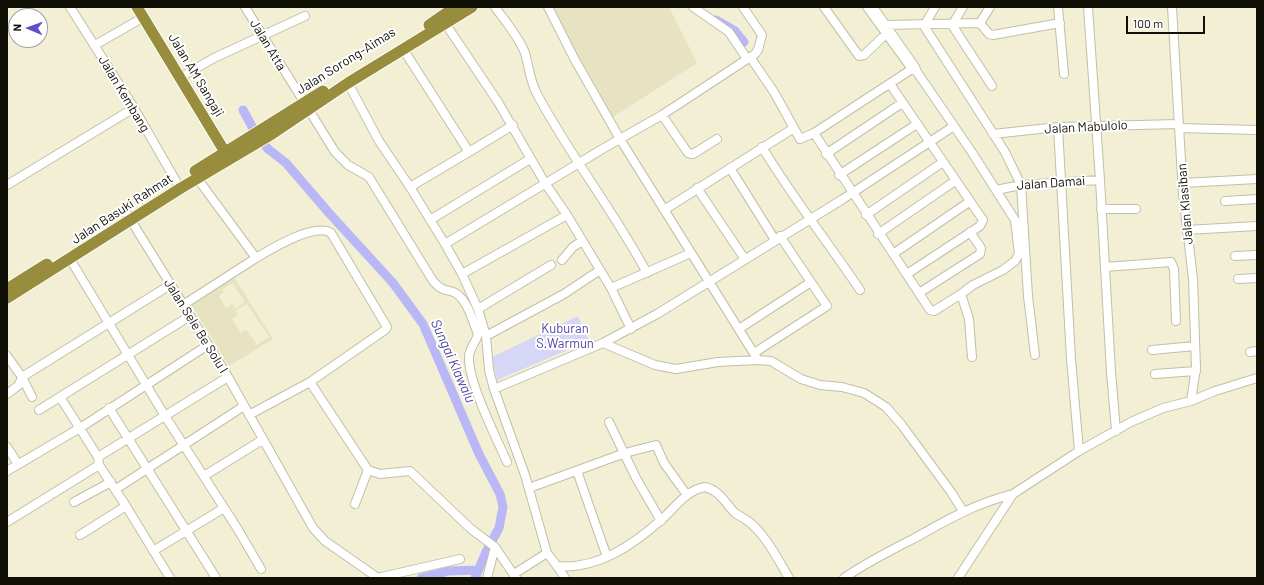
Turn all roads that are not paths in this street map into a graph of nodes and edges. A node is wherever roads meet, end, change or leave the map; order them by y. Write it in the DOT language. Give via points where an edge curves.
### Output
graph roads {
  1 [pos="70,7"];
  2 [pos="245,7"];
  3 [pos="455,7"];
  4 [pos="472,7"];
  5 [pos="495,7"];
  6 [pos="548,7"];
  7 [pos="693,7"];
  8 [pos="743,7"];
  9 [pos="824,7"];
  10 [pos="867,7"];
  11 [pos="873,7"];
  12 [pos="935,7"];
  13 [pos="963,7"];
  14 [pos="990,7"];
  15 [pos="1058,7"];
  16 [pos="1088,7"];
  17 [pos="1172,7"];
  18 [pos="139,10"];
  19 [pos="305,16"];
  20 [pos="1060,22"];
  21 [pos="980,23"];
  22 [pos="445,24"];
  23 [pos="952,25"];
  24 [pos="924,26"];
  25 [pos="884,28"];
  26 [pos="262,36"];
  27 [pos="95,45"];
  28 [pos="402,49"];
  29 [pos="749,58"];
  30 [pos="915,69"];
  31 [pos="1064,74"];
  32 [pos="181,77"];
  33 [pos="348,83"];
  34 [pos="890,84"];
  35 [pos="992,86"];
  36 [pos="902,103"];
  37 [pos="306,107"];
  38 [pos="134,108"];
  39 [pos="662,115"];
  40 [pos="917,124"];
  41 [pos="513,126"];
  42 [pos="954,126"];
  43 [pos="1096,126"];
  44 [pos="1178,126"];
  45 [pos="1058,127"];
  46 [pos="794,128"];
  47 [pos="1257,130"];
  48 [pos="814,133"];
  49 [pos="993,134"];
  50 [pos="620,139"];
  51 [pos="717,139"];
  52 [pos="252,141"];
  53 [pos="930,143"];
  54 [pos="762,147"];
  55 [pos="469,152"];
  56 [pos="826,154"];
  57 [pos="227,155"];
  58 [pos="530,159"];
  59 [pos="943,162"];
  60 [pos="578,163"];
  61 [pos="730,168"];
  62 [pos="839,175"];
  63 [pos="198,178"];
  64 [pos="1257,179"];
  65 [pos="1100,180"];
  66 [pos="955,181"];
  67 [pos="177,182"];
  68 [pos="1061,182"];
  69 [pos="545,183"];
  70 [pos="1183,183"];
  71 [pos="1021,184"];
  72 [pos="7,185"];
  73 [pos="410,187"];
  74 [pos="697,188"];
  75 [pos="996,190"];
  76 [pos="852,193"];
  77 [pos="1257,199"];
  78 [pos="1225,201"];
  79 [pos="969,202"];
  80 [pos="1101,209"];
  81 [pos="1136,209"];
  82 [pos="664,210"];
  83 [pos="567,215"];
  84 [pos="866,215"];
  85 [pos="129,217"];
  86 [pos="810,218"];
  87 [pos="430,220"];
  88 [pos="1257,226"];
  89 [pos="1186,230"];
  90 [pos="970,232"];
  91 [pos="878,234"];
  92 [pos="778,238"];
  93 [pos="582,241"];
  94 [pos="445,244"];
  95 [pos="692,253"];
  96 [pos="893,254"];
  97 [pos="1257,255"];
  98 [pos="1235,256"];
  99 [pos="256,258"];
  100 [pos="744,258"];
  101 [pos="1021,258"];
  102 [pos="70,259"];
  103 [pos="562,260"];
  104 [pos="1104,264"];
  105 [pos="551,265"];
  106 [pos="600,270"];
  107 [pos="647,273"];
  108 [pos="462,274"];
  109 [pos="907,274"];
  110 [pos="1257,278"];
  111 [pos="1238,280"];
  112 [pos="709,281"];
  113 [pos="811,282"];
  114 [pos="170,285"];
  115 [pos="611,288"];
  116 [pos="7,289"];
  117 [pos="860,290"];
  118 [pos="919,293"];
  119 [pos="961,294"];
  120 [pos="7,298"];
  121 [pos="183,305"];
  122 [pos="478,309"];
  123 [pos="190,316"];
  124 [pos="1176,321"];
  125 [pos="109,323"];
  126 [pos="631,329"];
  127 [pos="739,329"];
  128 [pos="486,336"];
  129 [pos="603,343"];
  130 [pos="208,345"];
  131 [pos="1196,346"];
  132 [pos="1152,350"];
  133 [pos="128,354"];
  134 [pos="1035,355"];
  135 [pos="7,356"];
  136 [pos="756,356"];
  137 [pos="972,357"];
  138 [pos="1196,371"];
  139 [pos="1155,374"];
  140 [pos="22,377"];
  141 [pos="228,377"];
  142 [pos="1257,378"];
  143 [pos="310,382"];
  144 [pos="147,385"];
  145 [pos="494,389"];
  146 [pos="7,394"];
  147 [pos="32,397"];
  148 [pos="60,397"];
  149 [pos="1191,401"];
  150 [pos="244,406"];
  151 [pos="109,408"];
  152 [pos="39,410"];
  153 [pos="250,415"];
  154 [pos="165,416"];
  155 [pos="609,422"];
  156 [pos="80,428"];
  157 [pos="1116,431"];
  158 [pos="127,438"];
  159 [pos="262,440"];
  160 [pos="184,446"];
  161 [pos="7,447"];
  162 [pos="1079,451"];
  163 [pos="625,453"];
  164 [pos="98,461"];
  165 [pos="507,462"];
  166 [pos="18,464"];
  167 [pos="147,469"];
  168 [pos="368,470"];
  169 [pos="7,471"];
  170 [pos="577,471"];
  171 [pos="204,476"];
  172 [pos="114,485"];
  173 [pos="529,488"];
  174 [pos="1013,494"];
  175 [pos="687,495"];
  176 [pos="74,502"];
  177 [pos="355,504"];
  178 [pos="126,506"];
  179 [pos="224,508"];
  180 [pos="963,512"];
  181 [pos="661,520"];
  182 [pos="7,522"];
  183 [pos="185,530"];
  184 [pos="80,535"];
  185 [pos="493,546"];
  186 [pos="153,551"];
  187 [pos="547,553"];
  188 [pos="607,557"];
  189 [pos="460,559"];
  190 [pos="557,566"];
  191 [pos="261,569"];
  192 [pos="515,576"];
  193 [pos="170,578"];
  194 [pos="215,578"];
  195 [pos="378,578"];
  196 [pos="487,578"];
  197 [pos="564,578"];
  198 [pos="789,578"];
  199 [pos="844,578"];
  200 [pos="958,578"];
  1 -- 27 [label="street, Jalan Kembang"];
  2 -- 26 [label="street, Jalan Atta"];
  3 -- 37 [label="highway, Jalan Sorong-Aimas"];
  4 -- 22 [label="highway, Jalan Sorong-Aimas"];
  5 -- 60 [label="street" via="525,52 536,92"];
  6 -- 50 [label="street"];
  7 -- 29 [label="street" via="730,32"];
  8 -- 29 [label="street" via="762,35 758,50"];
  9 -- 25 [label="street" via="859,56 864,55"];
  10 -- 25 [label="street"];
  11 -- 25 [label="street"];
  12 -- 24 [label="street"];
  13 -- 23 [label="street"];
  14 -- 21 [label="street"];
  15 -- 20 [label="street"];
  16 -- 43 [label="street, Jalan Damai"];
  17 -- 44 [label="street, Jalan Klasiban"];
  18 -- 27 [label="street"];
  18 -- 32 [label="highway, Jalan AM Sangaji"];
  19 -- 26 [label="street"];
  20 -- 21 [label="street" via="993,35"];
  20 -- 31 [label="street"];
  21 -- 23 [label="street"];
  22 -- 28 [label="highway, Jalan Sorong-Aimas"];
  22 -- 41 [label="street"];
  23 -- 24 [label="street"];
  23 -- 35 [label="street"];
  24 -- 25 [label="street"];
  24 -- 49 [label="street"];
  25 -- 30 [label="street"];
  26 -- 32 [label="street" via="214,58"];
  26 -- 37 [label="street, Jalan Atta"];
  27 -- 38 [label="street, Jalan Kembang"];
  28 -- 33 [label="highway, Jalan Sorong-Aimas"];
  28 -- 55 [label="street"];
  29 -- 39 [label="street"];
  29 -- 46 [label="street" via="774,92"];
  30 -- 34 [label="street"];
  30 -- 42 [label="street"];
  32 -- 57 [label="highway, Jalan AM Sangaji"];
  33 -- 37 [label="highway, Jalan Sorong-Aimas"];
  33 -- 73 [label="street" via="379,141"];
  34 -- 36 [label="street"];
  34 -- 48 [label="street"];
  36 -- 40 [label="street"];
  36 -- 56 [label="street"];
  37 -- 52 [label="highway, Jalan Sorong-Aimas"];
  37 -- 165 [label="street, Jalan Atta" via="341,160 369,177 433,281 444,291 456,293 462,300 478,334 470,352 473,380"];
  38 -- 67 [label="street, Jalan Kembang"];
  38 -- 72 [label="street"];
  39 -- 50 [label="street"];
  39 -- 51 [label="street" via="688,153 693,154"];
  40 -- 53 [label="street"];
  40 -- 62 [label="street"];
  41 -- 55 [label="street"];
  41 -- 58 [label="street"];
  42 -- 53 [label="street"];
  42 -- 75 [label="street"];
  43 -- 44 [label="street, Jalan Mabulolo"];
  43 -- 45 [label="street, Jalan Mabulolo"];
  43 -- 65 [label="street, Jalan Damai"];
  44 -- 47 [label="street, Jalan Mabulolo"];
  44 -- 70 [label="street, Jalan Klasiban"];
  45 -- 49 [label="street, Jalan Mabulolo"];
  45 -- 68 [label="street"];
  46 -- 48 [label="street" via="800,139"];
  46 -- 54 [label="street"];
  48 -- 56 [label="street"];
  49 -- 71 [label="street"];
  50 -- 60 [label="street"];
  50 -- 82 [label="street"];
  52 -- 57 [label="highway, Jalan Basuki Rahmat"];
  53 -- 59 [label="street"];
  53 -- 76 [label="street"];
  54 -- 61 [label="street"];
  54 -- 86 [label="street" via="783,183"];
  55 -- 73 [label="street"];
  56 -- 62 [label="street"];
  57 -- 63 [label="highway, Jalan Basuki Rahmat"];
  57 -- 67 [label="highway, Jalan Basuki Rahmat"];
  58 -- 69 [label="street"];
  58 -- 87 [label="street"];
  59 -- 66 [label="street"];
  59 -- 84 [label="street"];
  60 -- 69 [label="street"];
  60 -- 107 [label="street"];
  61 -- 74 [label="street"];
  61 -- 92 [label="street"];
  62 -- 76 [label="street"];
  63 -- 85 [label="highway, Jalan Basuki Rahmat"];
  63 -- 99 [label="street"];
  64 -- 70 [label="street"];
  65 -- 68 [label="street, Jalan Damai"];
  65 -- 80 [label="street"];
  66 -- 79 [label="street"];
  66 -- 91 [label="street"];
  67 -- 85 [label="highway, Jalan Basuki Rahmat"];
  68 -- 71 [label="street, Jalan Damai"];
  68 -- 162 [label="street"];
  69 -- 83 [label="street"];
  69 -- 94 [label="street"];
  70 -- 89 [label="street, Jalan Klasiban"];
  71 -- 75 [label="street, Jalan Damai"];
  71 -- 101 [label="street"];
  73 -- 87 [label="street"];
  74 -- 82 [label="street"];
  74 -- 100 [label="street"];
  75 -- 101 [label="street" via="1015,220"];
  76 -- 84 [label="street"];
  76 -- 86 [label="street"];
  77 -- 78 [label="street"];
  79 -- 90 [label="street" via="983,220 980,226"];
  79 -- 96 [label="street"];
  80 -- 81 [label="street"];
  80 -- 104 [label="street"];
  82 -- 95 [label="street"];
  83 -- 93 [label="street"];
  83 -- 108 [label="street"];
  84 -- 91 [label="street"];
  85 -- 102 [label="highway, Jalan Basuki Rahmat"];
  85 -- 114 [label="street, Jalan Sele Be Solu I"];
  85 -- 116 [label="highway, Jalan Basuki Rahmat"];
  86 -- 92 [label="street"];
  86 -- 117 [label="street"];
  87 -- 94 [label="street"];
  88 -- 89 [label="street"];
  89 -- 131 [label="street, Jalan Klasiban" via="1191,259"];
  90 -- 109 [label="street"];
  90 -- 118 [label="street" via="981,248 980,254"];
  91 -- 96 [label="street"];
  92 -- 100 [label="street"];
  92 -- 113 [label="street"];
  93 -- 103 [label="street"];
  93 -- 106 [label="street"];
  94 -- 108 [label="street"];
  95 -- 107 [label="street"];
  95 -- 112 [label="street"];
  96 -- 109 [label="street"];
  97 -- 98 [label="street"];
  99 -- 121 [label="street"];
  99 -- 143 [label="street" via="312,231 328,230 387,327"];
  100 -- 112 [label="street"];
  101 -- 119 [label="street" via="973,284"];
  101 -- 134 [label="street"];
  102 -- 120 [label="highway, Jalan Basuki Rahmat"];
  102 -- 125 [label="street"];
  104 -- 124 [label="street" via="1171,262 1174,269"];
  104 -- 157 [label="street"];
  105 -- 122 [label="street"];
  106 -- 115 [label="street"];
  106 -- 128 [label="street" via="564,294"];
  107 -- 115 [label="street"];
  108 -- 122 [label="street"];
  109 -- 118 [label="street"];
  110 -- 111 [label="street"];
  112 -- 126 [label="street"];
  112 -- 127 [label="street"];
  113 -- 127 [label="street"];
  113 -- 136 [label="street" via="828,306"];
  114 -- 121 [label="street, Jalan Sele Be Solu I"];
  114 -- 125 [label="street"];
  115 -- 126 [label="street"];
  118 -- 119 [label="street" via="933,311"];
  119 -- 137 [label="street" via="969,319"];
  121 -- 123 [label="street, Jalan Sele Be Solu I"];
  122 -- 128 [label="street"];
  123 -- 130 [label="street, Jalan Sele Be Solu I"];
  123 -- 133 [label="street"];
  125 -- 133 [label="street"];
  125 -- 140 [label="street"];
  126 -- 129 [label="street"];
  127 -- 136 [label="street"];
  128 -- 145 [label="street" via="489,370"];
  129 -- 136 [label="street" via="655,365 676,369"];
  129 -- 145 [label="street"];
  130 -- 141 [label="street, Jalan Sele Be Solu I"];
  130 -- 144 [label="street"];
  131 -- 132 [label="street"];
  131 -- 138 [label="street, Jalan Klasiban"];
  133 -- 144 [label="street"];
  133 -- 148 [label="street"];
  135 -- 140 [label="street"];
  136 -- 180 [label="street" via="801,379 864,393 886,407 951,492"];
  138 -- 139 [label="street"];
  138 -- 149 [label="street, Jalan Klasiban"];
  140 -- 146 [label="street" via="19,385"];
  140 -- 147 [label="street"];
  141 -- 150 [label="street, Jalan Sele Be Solu I"];
  141 -- 154 [label="street"];
  142 -- 149 [label="street"];
  143 -- 153 [label="street"];
  143 -- 168 [label="street"];
  144 -- 151 [label="street"];
  144 -- 154 [label="street"];
  145 -- 173 [label="street"];
  148 -- 152 [label="street"];
  148 -- 156 [label="street"];
  149 -- 157 [label="street" via="1163,408"];
  150 -- 153 [label="street, Jalan Sele Be Solu I"];
  150 -- 160 [label="street"];
  151 -- 156 [label="street"];
  151 -- 158 [label="street"];
  153 -- 159 [label="street, Jalan Sele Be Solu I"];
  154 -- 158 [label="street"];
  154 -- 160 [label="street"];
  155 -- 163 [label="street"];
  156 -- 164 [label="street"];
  156 -- 166 [label="street"];
  157 -- 162 [label="street"];
  158 -- 164 [label="street"];
  158 -- 167 [label="street"];
  159 -- 171 [label="street"];
  159 -- 195 [label="street, Jalan Sele Be Solu I" via="318,535"];
  160 -- 167 [label="street"];
  160 -- 171 [label="street"];
  161 -- 166 [label="street"];
  162 -- 174 [label="street"];
  163 -- 170 [label="street"];
  163 -- 175 [label="street" via="657,446 664,463"];
  163 -- 181 [label="street" via="636,478"];
  164 -- 172 [label="street"];
  164 -- 182 [label="street"];
  166 -- 169 [label="street"];
  167 -- 172 [label="street"];
  167 -- 183 [label="street"];
  168 -- 177 [label="street"];
  168 -- 185 [label="street" via="380,474 410,471 471,529"];
  170 -- 173 [label="street"];
  170 -- 188 [label="street"];
  171 -- 179 [label="street"];
  172 -- 176 [label="street"];
  172 -- 178 [label="street"];
  173 -- 187 [label="street"];
  174 -- 180 [label="street" via="985,501"];
  174 -- 200 [label="street"];
  175 -- 181 [label="street"];
  175 -- 198 [label="street" via="705,488 716,493 759,533"];
  178 -- 184 [label="street"];
  178 -- 186 [label="street"];
  179 -- 183 [label="street"];
  179 -- 191 [label="street"];
  180 -- 199 [label="street"];
  181 -- 188 [label="street" via="627,546"];
  183 -- 186 [label="street"];
  183 -- 194 [label="street"];
  185 -- 192 [label="street"];
  185 -- 196 [label="street"];
  186 -- 193 [label="street"];
  187 -- 190 [label="street"];
  187 -- 192 [label="street"];
  188 -- 190 [label="street" via="576,566"];
  189 -- 195 [label="street"];
  190 -- 197 [label="street"];
}
